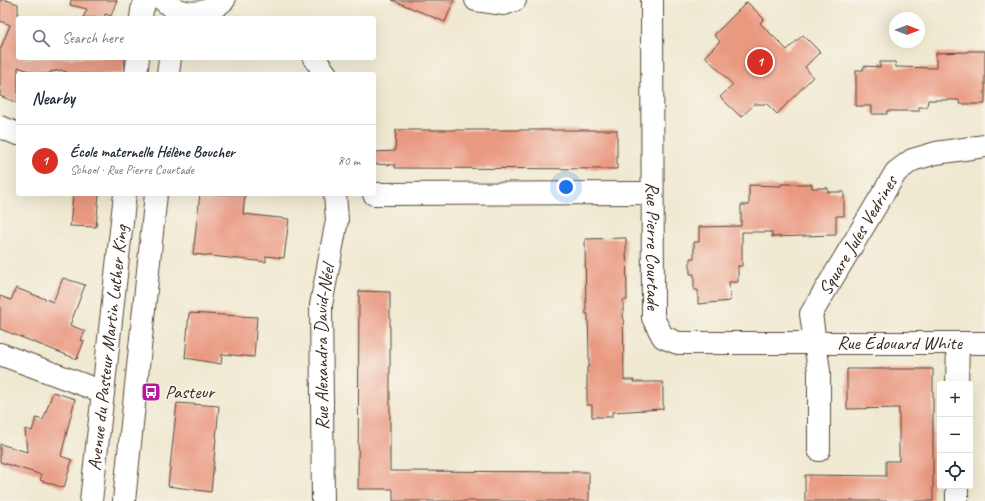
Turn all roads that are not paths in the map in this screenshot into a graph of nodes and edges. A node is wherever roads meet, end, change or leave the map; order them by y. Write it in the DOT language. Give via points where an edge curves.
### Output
graph roads {
  1 [pos="146,0"];
  2 [pos="163,0"];
  3 [pos="476,0"];
  4 [pos="515,0"];
  5 [pos="652,0"];
  6 [pos="224,8"];
  7 [pos="181,15"];
  8 [pos="141,16"];
  9 [pos="138,60"];
  10 [pos="170,60"];
  11 [pos="316,60"];
  12 [pos="136,72"];
  13 [pos="168,72"];
  14 [pos="324,72"];
  15 [pos="0,127"];
  16 [pos="16,133"];
  17 [pos="985,146"];
  18 [pos="652,193"];
  19 [pos="376,194"];
  20 [pos="125,196"];
  21 [pos="156,196"];
  22 [pos="335,196"];
  23 [pos="814,342"];
  24 [pos="958,343"];
  25 [pos="985,343"];
  26 [pos="0,354"];
  27 [pos="957,381"];
  28 [pos="104,392"];
  29 [pos="819,450"];
  30 [pos="957,489"];
  31 [pos="91,501"];
  32 [pos="124,501"];
  33 [pos="323,501"];
  34 [pos="957,501"];
  1 -- 8 [label="street"];
  2 -- 7 [label="street"];
  3 -- 4 [label="street" via="504,4"];
  5 -- 18 [label="street, Rue Pierre Courtade"];
  6 -- 7 [label="street"];
  9 -- 12 [label="street"];
  10 -- 13 [label="street"];
  11 -- 14 [label="street"];
  15 -- 16 [label="street"];
  17 -- 23 [label="street, Square Jules Vedrines" via="936,153 912,160 896,172 810,314"];
  18 -- 19 [label="street"];
  18 -- 23 [label="street, Rue Pierre Courtade" via="653,318 663,337 678,343"];
  20 -- 28 [label="street, Avenue du Pasteur Martin Luther King"];
  21 -- 32 [label="street, Avenue du Pasteur Martin Luther King"];
  22 -- 33 [label="street, Rue Alexandra David-Néel" via="337,220 321,305"];
  23 -- 24 [label="street, Rue Édouard White"];
  23 -- 29 [label="street, Square Jules Vedrines" via="819,370"];
  24 -- 25 [label="street, Rue Édouard White"];
  24 -- 27 [label="street"];
  26 -- 28 [label="street"];
  28 -- 31 [label="street, Avenue du Pasteur Martin Luther King"];
  30 -- 34 [label="street"];
}
